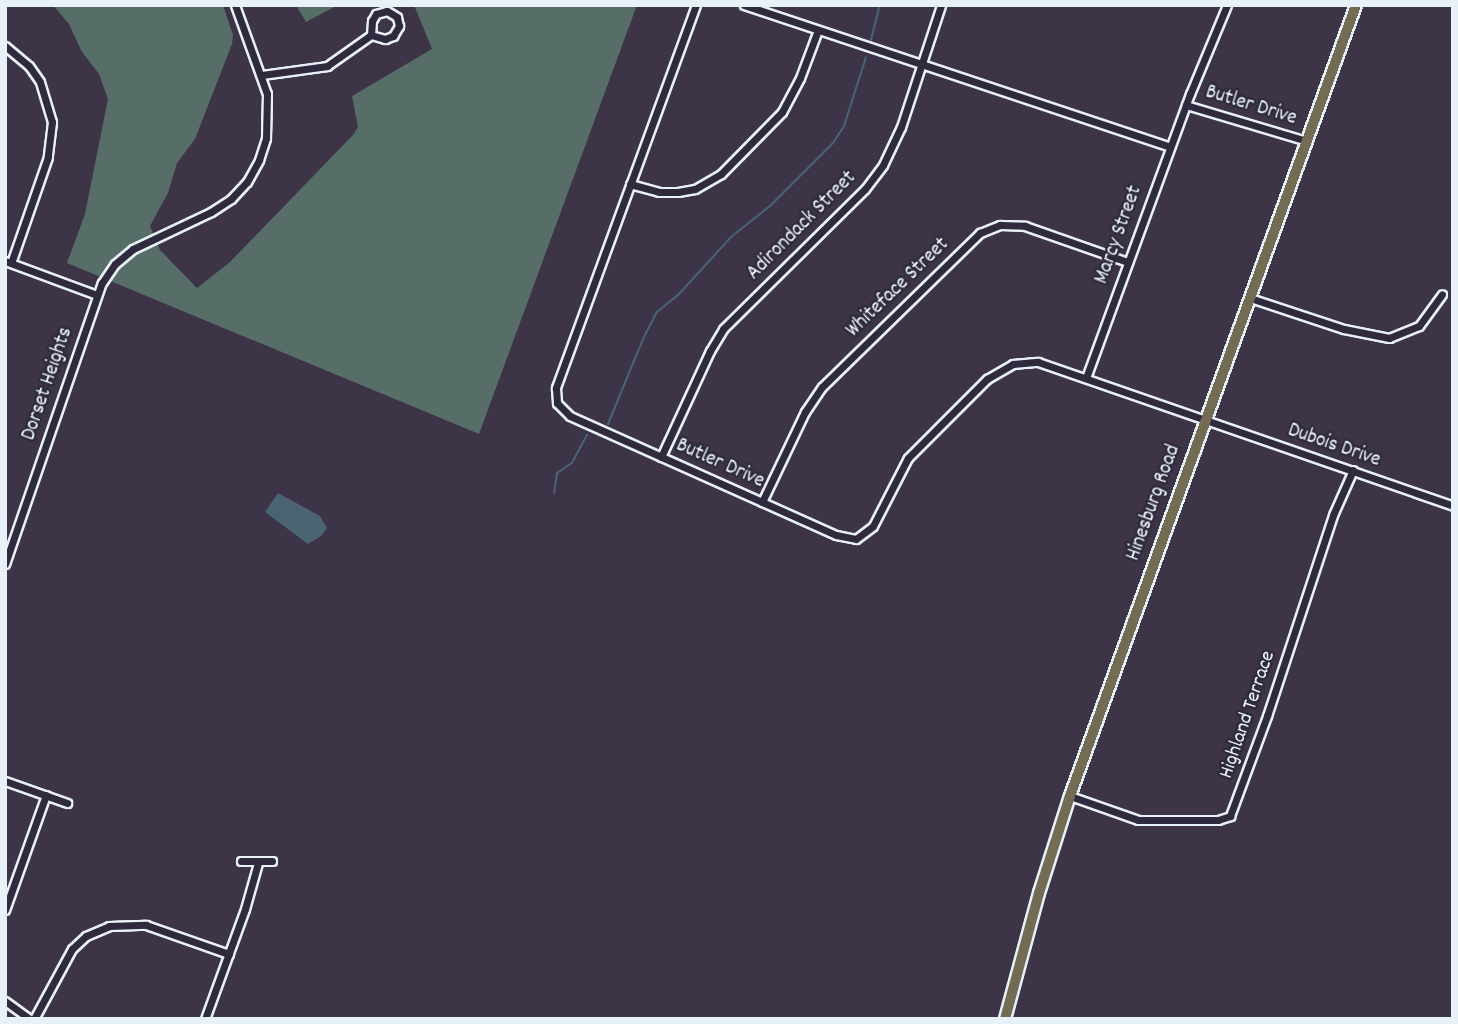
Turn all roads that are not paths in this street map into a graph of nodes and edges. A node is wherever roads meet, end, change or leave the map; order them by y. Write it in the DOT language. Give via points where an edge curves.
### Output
graph roads {
  1 [pos="235,5"];
  2 [pos="696,5"];
  3 [pos="744,5"];
  4 [pos="941,5"];
  5 [pos="1227,5"];
  6 [pos="1356,5"];
  7 [pos="818,30"];
  8 [pos="371,35"];
  9 [pos="5,46"];
  10 [pos="922,64"];
  11 [pos="262,75"];
  12 [pos="1186,105"];
  13 [pos="1307,141"];
  14 [pos="1170,147"];
  15 [pos="630,184"];
  16 [pos="8,262"];
  17 [pos="1128,262"];
  18 [pos="1442,294"];
  19 [pos="97,295"];
  20 [pos="1250,298"];
  21 [pos="1086,378"];
  22 [pos="1204,421"];
  23 [pos="661,457"];
  24 [pos="1353,470"];
  25 [pos="762,502"];
  26 [pos="1453,506"];
  27 [pos="5,564"];
  28 [pos="5,781"];
  29 [pos="46,795"];
  30 [pos="1070,796"];
  31 [pos="67,803"];
  32 [pos="241,861"];
  33 [pos="272,862"];
  34 [pos="258,863"];
  35 [pos="5,910"];
  36 [pos="229,954"];
  37 [pos="5,1001"];
  38 [pos="32,1019"];
  39 [pos="205,1019"];
  40 [pos="1004,1019"];
  1 -- 11 [label="street, Dorset Heights"];
  2 -- 15 [label="street, Butler Drive"];
  3 -- 7 [label="street"];
  4 -- 10 [label="street, Adirondack Street"];
  5 -- 12 [label="street, Marcy Street"];
  6 -- 13 [label="main road, Hinesburg Road"];
  7 -- 10 [label="street"];
  7 -- 15 [label="street" via="789,102 722,174 695,189 678,192"];
  8 -- 8 [label="street" via="393,36 400,26 397,17 387,10 376,14"];
  8 -- 11 [label="street" via="327,66"];
  9 -- 16 [label="street" via="40,82 52,122 48,157"];
  10 -- 14 [label="street"];
  10 -- 23 [label="street, Adirondack Street" via="897,139 883,165 865,189 723,330"];
  11 -- 19 [label="street, Dorset Heights" via="269,114 266,138 247,181 211,212 125,255"];
  12 -- 13 [label="street, Butler Drive"];
  12 -- 14 [label="street, Marcy Street"];
  13 -- 20 [label="main road, Hinesburg Road"];
  14 -- 17 [label="street, Marcy Street"];
  15 -- 23 [label="street, Butler Drive" via="555,399 570,416"];
  16 -- 19 [label="street"];
  17 -- 21 [label="street, Marcy Street"];
  17 -- 25 [label="street, Whiteface Street" via="1019,224 981,233 822,387 805,412"];
  18 -- 20 [label="street" via="1419,326 1389,338 1345,329"];
  19 -- 27 [label="street, Dorset Heights"];
  20 -- 22 [label="main road, Hinesburg Road"];
  21 -- 22 [label="street, Butler Drive"];
  21 -- 25 [label="street, Butler Drive" via="1028,361 994,373 908,458 873,526 862,537 843,538"];
  22 -- 24 [label="street, Dubois Drive"];
  22 -- 30 [label="main road, Hinesburg Road"];
  23 -- 25 [label="street, Butler Drive"];
  24 -- 26 [label="street, Dubois Drive"];
  24 -- 30 [label="street, Highland Terrace" via="1333,515 1230,816 1138,820"];
  28 -- 29 [label="street"];
  29 -- 31 [label="street"];
  29 -- 35 [label="street"];
  30 -- 40 [label="main road, Hinesburg Road"];
  32 -- 34 [label="street"];
  33 -- 34 [label="street"];
  34 -- 36 [label="street"];
  36 -- 38 [label="street" via="146,925 109,926 86,936 72,949"];
  36 -- 39 [label="street"];
  37 -- 38 [label="street"];
}
